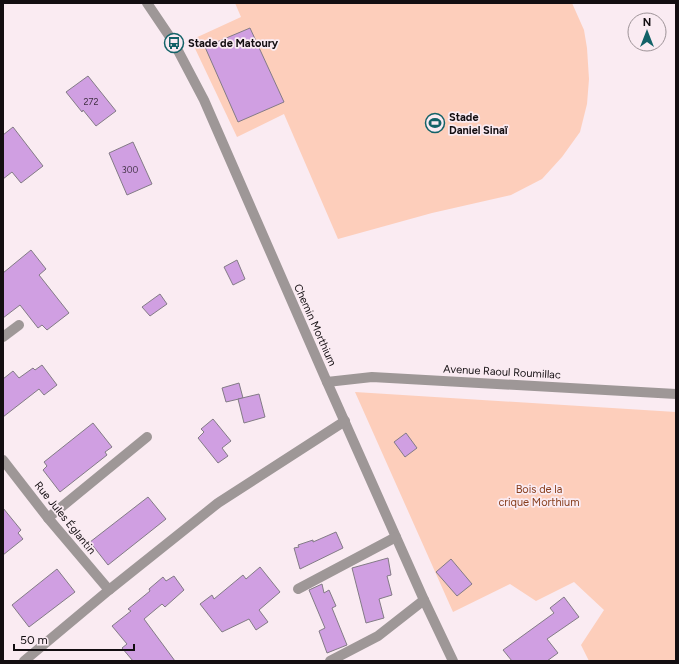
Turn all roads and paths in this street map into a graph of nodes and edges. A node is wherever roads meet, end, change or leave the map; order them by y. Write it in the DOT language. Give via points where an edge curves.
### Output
graph roads {
  1 [pos="147,3"];
  2 [pos="19,325"];
  3 [pos="3,337"];
  4 [pos="327,382"];
  5 [pos="676,394"];
  6 [pos="345,421"];
  7 [pos="147,437"];
  8 [pos="3,460"];
  9 [pos="48,518"];
  10 [pos="396,537"];
  11 [pos="109,590"];
  12 [pos="298,590"];
  13 [pos="424,600"];
  14 [pos="24,661"];
  15 [pos="330,661"];
  16 [pos="453,661"];
  1 -- 4 [label="street, Chemin Morthium" via="174,43 204,100"];
  2 -- 3 [label="street"];
  4 -- 5 [label="street, Avenue Raoul Roumillac" via="372,378"];
  4 -- 6 [label="street, Chemin Morthium"];
  6 -- 10 [label="street, Chemin Morthium"];
  6 -- 11 [label="street" via="218,504"];
  7 -- 9 [label="street"];
  8 -- 9 [label="street, Rue Jules Églantin"];
  9 -- 11 [label="street, Rue Jules Églantin"];
  10 -- 12 [label="street"];
  10 -- 13 [label="street, Chemin Morthium"];
  11 -- 14 [label="street"];
  13 -- 15 [label="street" via="378,636"];
  13 -- 16 [label="street, Chemin Morthium"];
}
